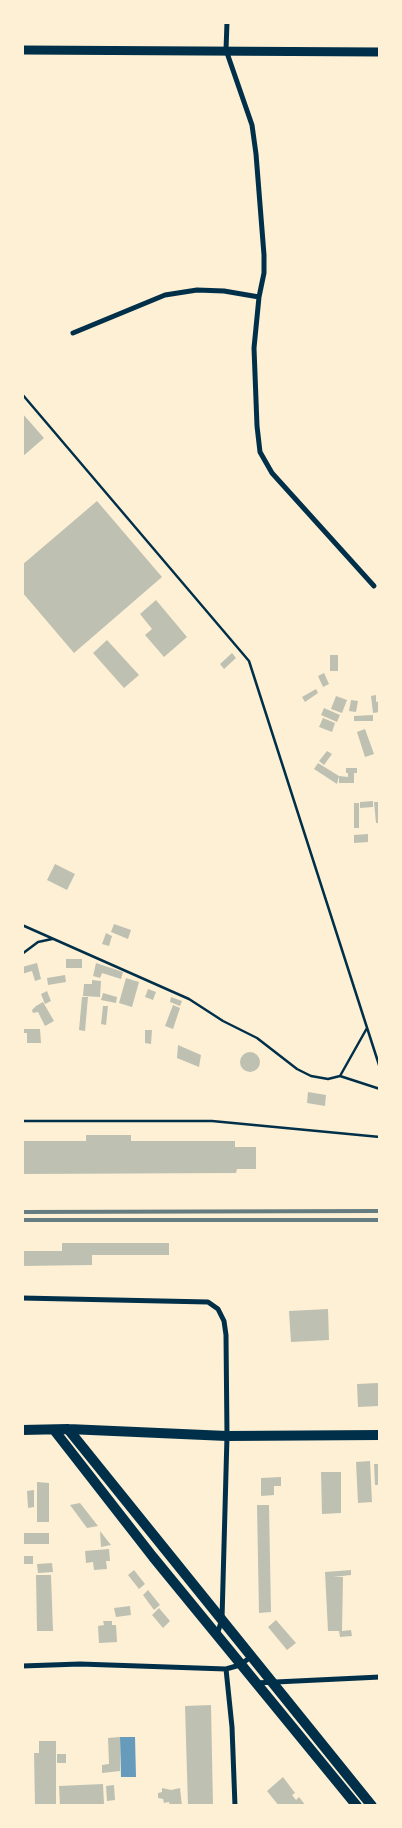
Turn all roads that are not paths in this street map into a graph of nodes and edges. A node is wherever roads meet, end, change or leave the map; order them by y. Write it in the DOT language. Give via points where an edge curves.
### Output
graph roads {
  1 [pos="227,22"];
  2 [pos="22,50"];
  3 [pos="226,50"];
  4 [pos="380,52"];
  5 [pos="259,297"];
  6 [pos="73,333"];
  7 [pos="374,586"];
  8 [pos="22,1298"];
  9 [pos="68,1429"];
  10 [pos="22,1430"];
  11 [pos="54,1430"];
  12 [pos="380,1435"];
  13 [pos="227,1436"];
  14 [pos="222,1619"];
  15 [pos="217,1636"];
  16 [pos="252,1656"];
  17 [pos="240,1665"];
  18 [pos="22,1666"];
  19 [pos="226,1669"];
  20 [pos="380,1677"];
  21 [pos="272,1681"];
  22 [pos="255,1683"];
  23 [pos="235,1806"];
  24 [pos="357,1806"];
  25 [pos="372,1806"];
  1 -- 3 [label="street"];
  2 -- 3 [label="street"];
  3 -- 4 [label="street"];
  3 -- 5 [label="street" via="252,125 256,154 264,273"];
  5 -- 6 [label="street" via="196,290 165,295"];
  5 -- 7 [label="street" via="254,348 260,452 272,474"];
  8 -- 13 [label="street" via="208,1302 218,1309 226,1335"];
  9 -- 11 [label="main road"];
  9 -- 13 [label="main road"];
  9 -- 14 [label="main road"];
  10 -- 11 [label="main road"];
  11 -- 15 [label="main road"];
  12 -- 13 [label="main road"];
  13 -- 14 [label="street"];
  14 -- 15 [label="street"];
  14 -- 16 [label="main road"];
  15 -- 17 [label="main road"];
  16 -- 17 [label="street"];
  16 -- 21 [label="main road"];
  17 -- 19 [label="street"];
  17 -- 22 [label="main road"];
  18 -- 19 [label="street" via="80,1664"];
  19 -- 23 [label="street"];
  20 -- 21 [label="street"];
  21 -- 22 [label="street"];
  21 -- 25 [label="main road"];
  22 -- 24 [label="main road"];
}
